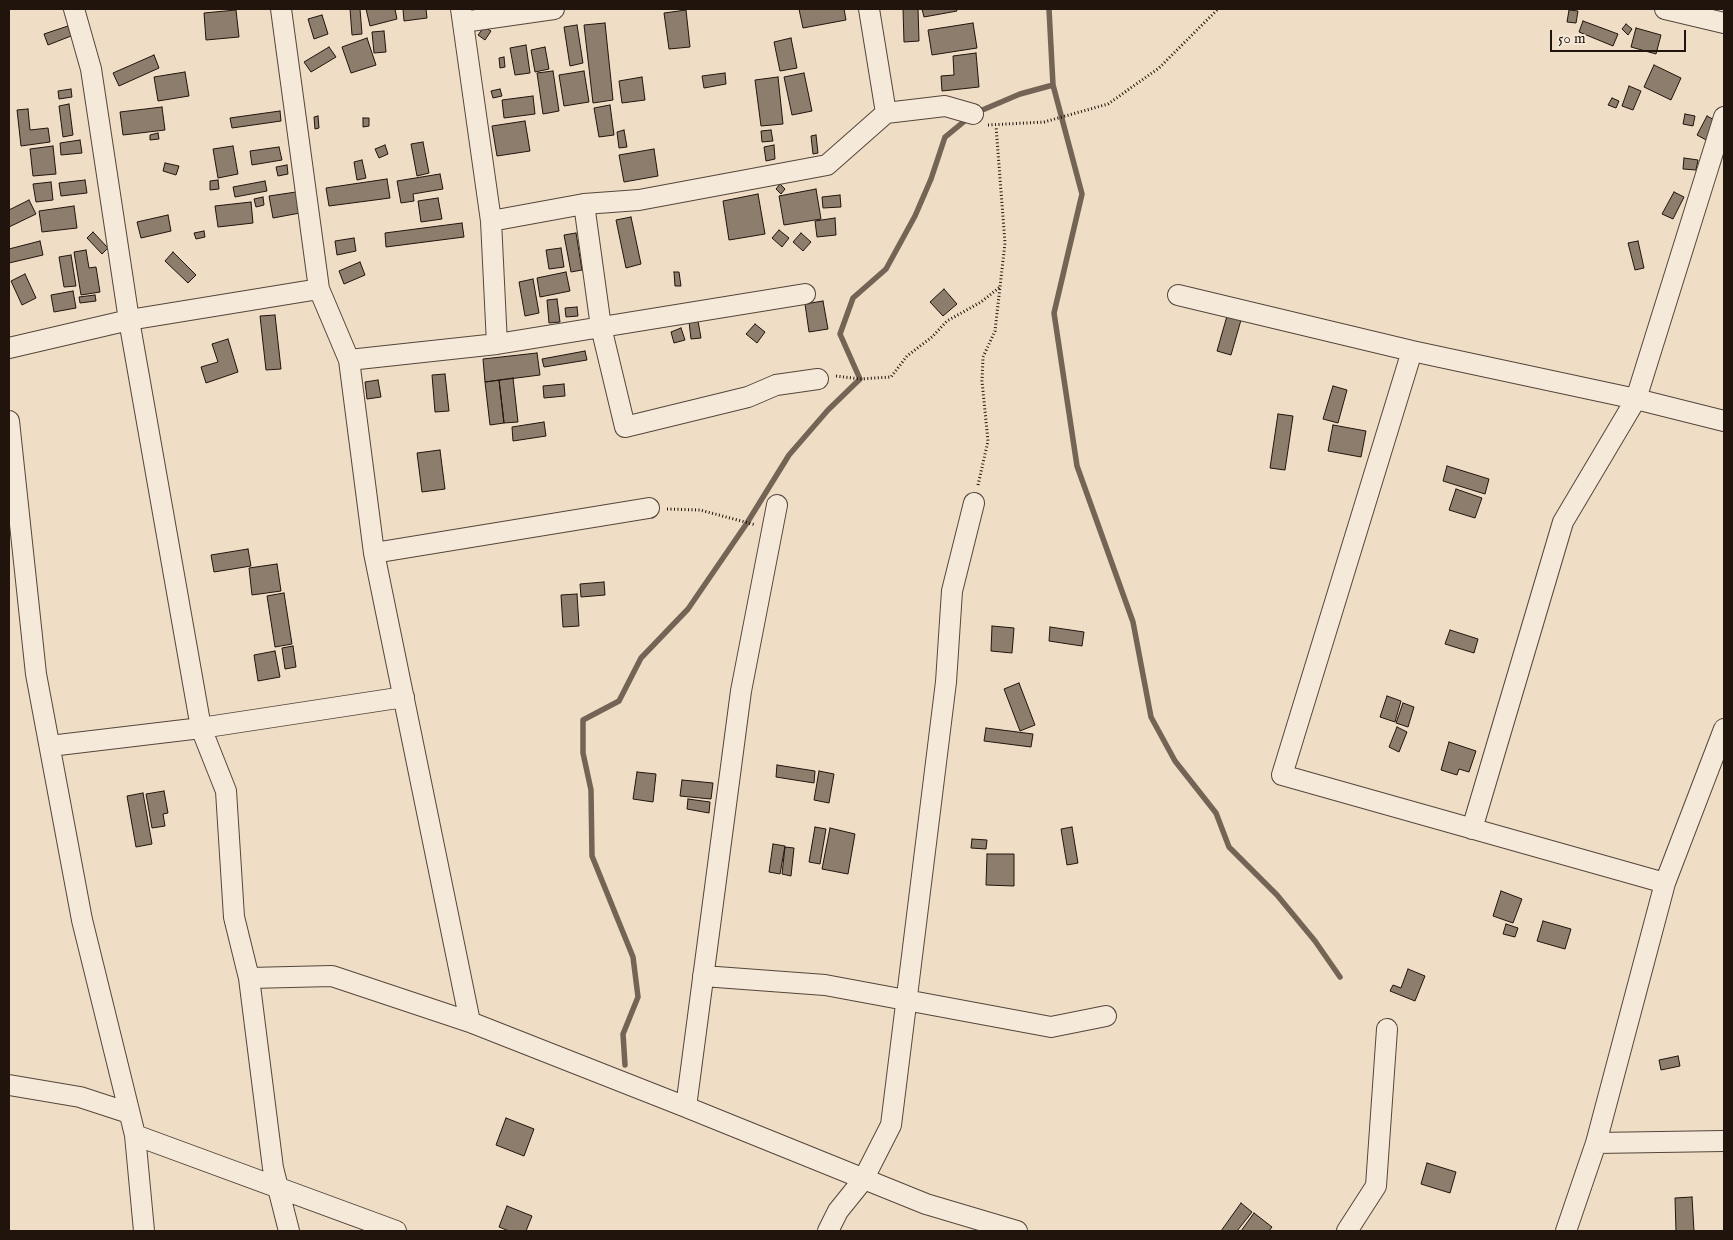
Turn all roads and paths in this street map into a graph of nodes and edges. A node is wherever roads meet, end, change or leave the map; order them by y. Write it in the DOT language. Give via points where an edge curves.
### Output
graph roads {
  1 [pos="74,9"];
  2 [pos="281,9"];
  3 [pos="554,9"];
  4 [pos="869,9"];
  5 [pos="1218,9"];
  6 [pos="1665,9"];
  7 [pos="462,15"];
  8 [pos="1724,23"];
  9 [pos="886,112"];
  10 [pos="973,114"];
  11 [pos="1724,118"];
  12 [pos="584,204"];
  13 [pos="491,221"];
  14 [pos="1000,287"];
  15 [pos="319,289"];
  16 [pos="805,294"];
  17 [pos="1178,295"];
  18 [pos="129,320"];
  19 [pos="601,327"];
  20 [pos="497,344"];
  21 [pos="9,348"];
  22 [pos="1412,352"];
  23 [pos="349,360"];
  24 [pos="818,379"];
  25 [pos="1636,400"];
  26 [pos="9,421"];
  27 [pos="1724,421"];
  28 [pos="974,503"];
  29 [pos="777,505"];
  30 [pos="649,508"];
  31 [pos="772,530"];
  32 [pos="9,539"];
  33 [pos="374,553"];
  34 [pos="23,555"];
  35 [pos="404,697"];
  36 [pos="201,728"];
  37 [pos="1724,729"];
  38 [pos="50,746"];
  39 [pos="1472,829"];
  40 [pos="1665,883"];
  41 [pos="703,976"];
  42 [pos="249,978"];
  43 [pos="907,999"];
  44 [pos="1106,1016"];
  45 [pos="470,1022"];
  46 [pos="1387,1030"];
  47 [pos="9,1085"];
  48 [pos="686,1106"];
  49 [pos="129,1113"];
  50 [pos="134,1135"];
  51 [pos="1724,1141"];
  52 [pos="1596,1143"];
  53 [pos="863,1180"];
  54 [pos="279,1189"];
  55 [pos="144,1231"];
  56 [pos="289,1231"];
  57 [pos="396,1231"];
  58 [pos="828,1231"];
  59 [pos="1017,1231"];
  60 [pos="1347,1231"];
  61 [pos="1566,1231"];
  1 -- 18 [label="street" via="91,69"];
  2 -- 15 [label="street"];
  3 -- 7 [label="street"];
  4 -- 9 [label="street"];
  5 -- 14 [label="path" via="1159,68 1108,104 1044,122 996,126 1005,244"];
  6 -- 8 [label="street"];
  7 -- 13 [label="street"];
  9 -- 10 [label="street" via="945,106"];
  9 -- 12 [label="street" via="827,165 639,200"];
  11 -- 25 [label="street"];
  12 -- 13 [label="street"];
  12 -- 19 [label="street"];
  13 -- 20 [label="street"];
  14 -- 24 [label="path" via="947,321 907,356 891,377 860,379 832,376"];
  14 -- 28 [label="path" via="995,331 984,357 982,381 988,441"];
  15 -- 18 [label="street"];
  15 -- 23 [label="street"];
  16 -- 19 [label="street"];
  17 -- 22 [label="street"];
  18 -- 21 [label="street"];
  18 -- 36 [label="street"];
  19 -- 20 [label="street"];
  19 -- 24 [label="street" via="624,427 748,397 776,385"];
  20 -- 23 [label="street"];
  22 -- 25 [label="street"];
  22 -- 39 [label="street" via="1282,775"];
  23 -- 33 [label="street"];
  25 -- 27 [label="street"];
  25 -- 39 [label="street" via="1563,522"];
  26 -- 34 [label="street"];
  28 -- 43 [label="street" via="952,591 946,682"];
  29 -- 31 [label="street"];
  30 -- 31 [label="path" via="700,510"];
  30 -- 33 [label="street"];
  31 -- 41 [label="street" via="741,690"];
  32 -- 34 [label="street"];
  33 -- 35 [label="street"];
  34 -- 38 [label="street" via="36,674"];
  35 -- 36 [label="street"];
  35 -- 45 [label="street"];
  36 -- 38 [label="street"];
  36 -- 42 [label="street" via="226,791 234,917"];
  37 -- 40 [label="street"];
  38 -- 49 [label="street" via="82,920"];
  39 -- 40 [label="street"];
  40 -- 52 [label="street"];
  41 -- 43 [label="street" via="825,985"];
  41 -- 48 [label="street"];
  42 -- 45 [label="street" via="332,976"];
  42 -- 54 [label="street"];
  43 -- 44 [label="street" via="1052,1028"];
  43 -- 53 [label="street" via="892,1125"];
  45 -- 48 [label="street"];
  46 -- 60 [label="street" via="1376,1186"];
  47 -- 49 [label="street" via="80,1097"];
  48 -- 53 [label="street"];
  49 -- 50 [label="street"];
  50 -- 54 [label="street"];
  50 -- 55 [label="street"];
  51 -- 52 [label="street"];
  52 -- 61 [label="street"];
  53 -- 58 [label="street" via="838,1211"];
  53 -- 59 [label="street" via="926,1204"];
  54 -- 56 [label="street"];
  54 -- 57 [label="street"];
}
